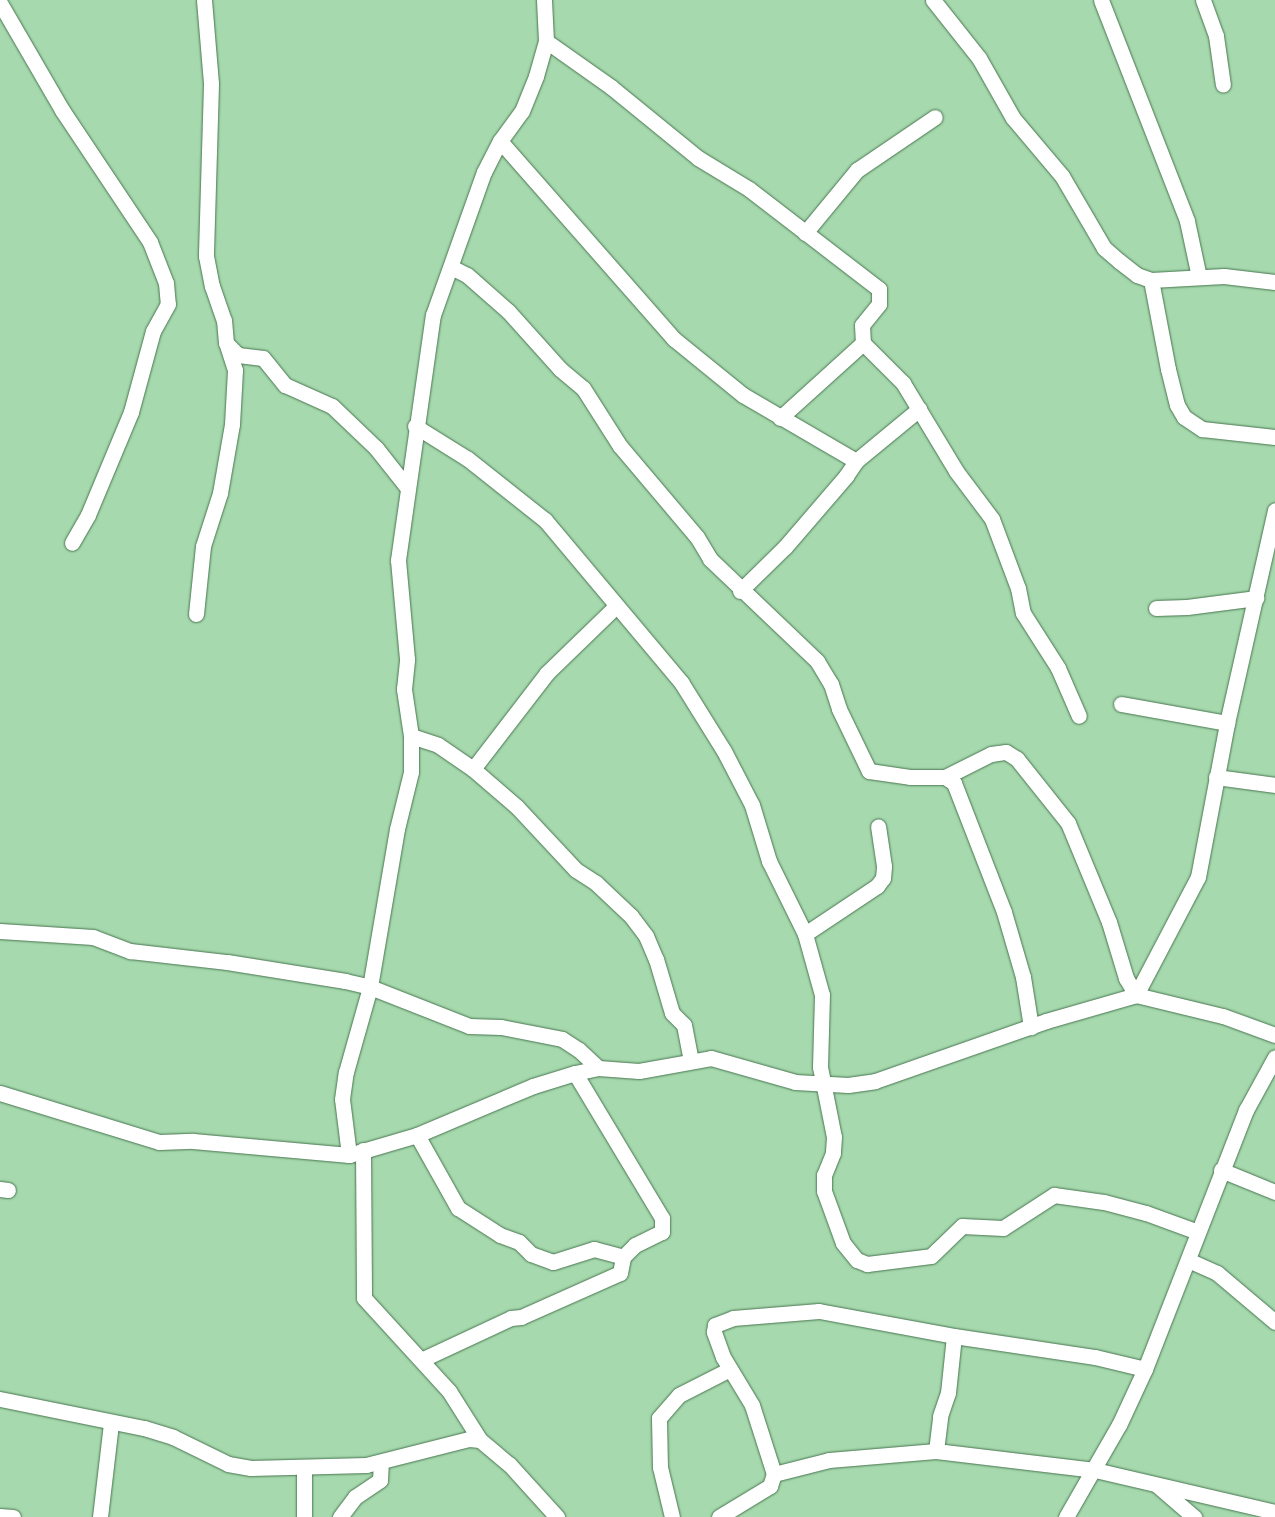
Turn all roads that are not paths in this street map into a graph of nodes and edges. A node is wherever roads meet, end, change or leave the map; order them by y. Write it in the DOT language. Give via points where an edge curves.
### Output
graph roads {
  1 [pos="204,0"];
  2 [pos="544,0"];
  3 [pos="933,0"];
  4 [pos="1101,0"];
  5 [pos="1204,0"];
  6 [pos="0,3"];
  7 [pos="546,41"];
  8 [pos="1223,85"];
  9 [pos="935,117"];
  10 [pos="500,141"];
  11 [pos="805,233"];
  12 [pos="451,267"];
  13 [pos="1199,277"];
  14 [pos="1151,280"];
  15 [pos="1275,282"];
  16 [pos="226,343"];
  17 [pos="863,343"];
  18 [pos="919,409"];
  19 [pos="780,418"];
  20 [pos="415,426"];
  21 [pos="1275,438"];
  22 [pos="856,461"];
  23 [pos="406,486"];
  24 [pos="1275,510"];
  25 [pos="72,543"];
  26 [pos="740,591"];
  27 [pos="1256,598"];
  28 [pos="615,607"];
  29 [pos="1156,608"];
  30 [pos="196,614"];
  31 [pos="1121,704"];
  32 [pos="1079,716"];
  33 [pos="1227,723"];
  34 [pos="411,736"];
  35 [pos="473,768"];
  36 [pos="1216,776"];
  37 [pos="945,777"];
  38 [pos="1275,785"];
  39 [pos="878,826"];
  40 [pos="0,931"];
  41 [pos="805,934"];
  42 [pos="370,987"];
  43 [pos="1136,995"];
  44 [pos="1031,1027"];
  45 [pos="1275,1035"];
  46 [pos="1275,1056"];
  47 [pos="691,1060"];
  48 [pos="598,1068"];
  49 [pos="575,1072"];
  50 [pos="824,1085"];
  51 [pos="0,1092"];
  52 [pos="417,1135"];
  53 [pos="356,1153"];
  54 [pos="1221,1170"];
  55 [pos="1275,1192"];
  56 [pos="1198,1232"];
  57 [pos="623,1257"];
  58 [pos="1188,1260"];
  59 [pos="1275,1322"];
  60 [pos="954,1336"];
  61 [pos="423,1359"];
  62 [pos="1145,1369"];
  63 [pos="730,1370"];
  64 [pos="0,1399"];
  65 [pos="111,1423"];
  66 [pos="480,1440"];
  67 [pos="936,1452"];
  68 [pos="381,1462"];
  69 [pos="304,1468"];
  70 [pos="1095,1470"];
  71 [pos="774,1474"];
  72 [pos="1157,1485"];
  73 [pos="1275,1512"];
  74 [pos="0,1516"];
  75 [pos="13,1517"];
  76 [pos="100,1517"];
  77 [pos="304,1517"];
  78 [pos="340,1517"];
  79 [pos="557,1517"];
  80 [pos="672,1517"];
  81 [pos="719,1517"];
  82 [pos="1066,1517"];
  83 [pos="1194,1517"];
  1 -- 16 [label="street" via="210,84 206,256 224,320"];
  2 -- 7 [label="street"];
  3 -- 14 [label="street" via="979,58 1012,118 1062,176 1104,248 1137,275"];
  4 -- 13 [label="street" via="1187,221"];
  5 -- 8 [label="street" via="1216,36"];
  6 -- 25 [label="street" via="62,110 150,242 166,283 168,304 154,331 131,412 88,515"];
  7 -- 10 [label="street" via="522,111"];
  7 -- 11 [label="street" via="698,158 749,189"];
  9 -- 11 [label="street" via="857,170"];
  10 -- 12 [label="street" via="471,204"];
  10 -- 19 [label="street" via="674,339 743,395"];
  11 -- 17 [label="street" via="879,289 879,304 862,325"];
  12 -- 20 [label="street" via="432,315"];
  12 -- 26 [label="street" via="467,275 508,311 560,369 583,388 620,446 697,537 710,559"];
  13 -- 14 [label="street"];
  13 -- 15 [label="street" via="1224,276"];
  14 -- 21 [label="street" via="1168,369 1177,405 1184,417 1202,429"];
  16 -- 23 [label="street" via="238,355 263,358 285,385 332,406 376,448"];
  16 -- 30 [label="street" via="235,370 232,424 220,493 203,546"];
  17 -- 18 [label="street" via="903,383"];
  17 -- 19 [label="street"];
  18 -- 22 [label="street"];
  18 -- 32 [label="street" via="956,471 992,519 1018,588 1023,613 1058,668"];
  19 -- 22 [label="street"];
  20 -- 23 [label="street"];
  20 -- 28 [label="street" via="475,464 539,514"];
  22 -- 26 [label="street" via="785,546"];
  23 -- 34 [label="street" via="398,560 406,659 406,713"];
  24 -- 27 [label="street"];
  26 -- 37 [label="street" via="817,661 831,684 839,709 869,771 910,777"];
  27 -- 29 [label="street"];
  27 -- 33 [label="street"];
  28 -- 35 [label="street" via="536,686"];
  28 -- 41 [label="street" via="681,682 724,751 752,804 770,861"];
  31 -- 33 [label="street"];
  33 -- 36 [label="street"];
  34 -- 35 [label="street" via="438,745"];
  34 -- 42 [label="street" via="411,772 397,830"];
  35 -- 47 [label="street" via="518,807 576,870 596,883 632,916 656,959 672,1013 684,1025"];
  36 -- 38 [label="street"];
  36 -- 43 [label="street" via="1198,877"];
  37 -- 43 [label="street" via="991,754 1006,752 1017,759 1068,823 1109,922 1126,978"];
  37 -- 44 [label="street" via="954,784 964,804 1004,912 1023,977"];
  39 -- 41 [label="street" via="884,866 877,886"];
  40 -- 42 [label="street" via="94,937 130,951 227,962"];
  41 -- 50 [label="street" via="822,995 820,1067"];
  42 -- 48 [label="street" via="469,1026 501,1027 562,1038"];
  42 -- 53 [label="street" via="342,1099"];
  43 -- 44 [label="street"];
  43 -- 45 [label="street" via="1223,1016"];
  44 -- 50 [label="street" via="875,1081"];
  46 -- 54 [label="street" via="1246,1110"];
  47 -- 48 [label="street" via="639,1071"];
  47 -- 50 [label="street" via="711,1058 795,1082"];
  48 -- 49 [label="street"];
  49 -- 52 [label="street"];
  49 -- 57 [label="street" via="662,1218 662,1232 635,1245"];
  50 -- 56 [label="street" via="834,1137 833,1153 824,1175 824,1191 843,1243 857,1260 867,1264 931,1256 962,1226 1003,1228 1054,1195 1112,1204"];
  51 -- 53 [label="street" via="159,1142 193,1141"];
  52 -- 53 [label="street"];
  52 -- 57 [label="street" via="458,1208 500,1235 519,1242 531,1254 553,1262 594,1249"];
  53 -- 61 [label="street" via="364,1298"];
  54 -- 55 [label="street"];
  54 -- 56 [label="street"];
  56 -- 58 [label="street"];
  57 -- 61 [label="street" via="620,1273 521,1317 510,1318"];
  58 -- 59 [label="street" via="1217,1273"];
  58 -- 62 [label="street"];
  60 -- 62 [label="street" via="1095,1357"];
  60 -- 63 [label="street" via="819,1311 733,1318 715,1324 714,1332"];
  60 -- 67 [label="street" via="948,1393 940,1416"];
  61 -- 66 [label="street" via="450,1391"];
  62 -- 70 [label="street"];
  63 -- 71 [label="street" via="752,1405"];
  63 -- 80 [label="street" via="679,1395 659,1418 660,1467"];
  64 -- 65 [label="street"];
  65 -- 69 [label="street" via="173,1437 228,1464 251,1468"];
  65 -- 76 [label="street"];
  66 -- 68 [label="street" via="469,1439"];
  66 -- 79 [label="street" via="509,1464"];
  67 -- 70 [label="street"];
  67 -- 71 [label="street" via="829,1460"];
  68 -- 69 [label="street"];
  68 -- 78 [label="street" via="380,1480 356,1498"];
  69 -- 77 [label="street"];
  70 -- 72 [label="street"];
  70 -- 82 [label="street"];
  71 -- 81 [label="street" via="770,1486"];
  72 -- 73 [label="street"];
  72 -- 83 [label="street"];
  74 -- 75 [label="street"];
}
